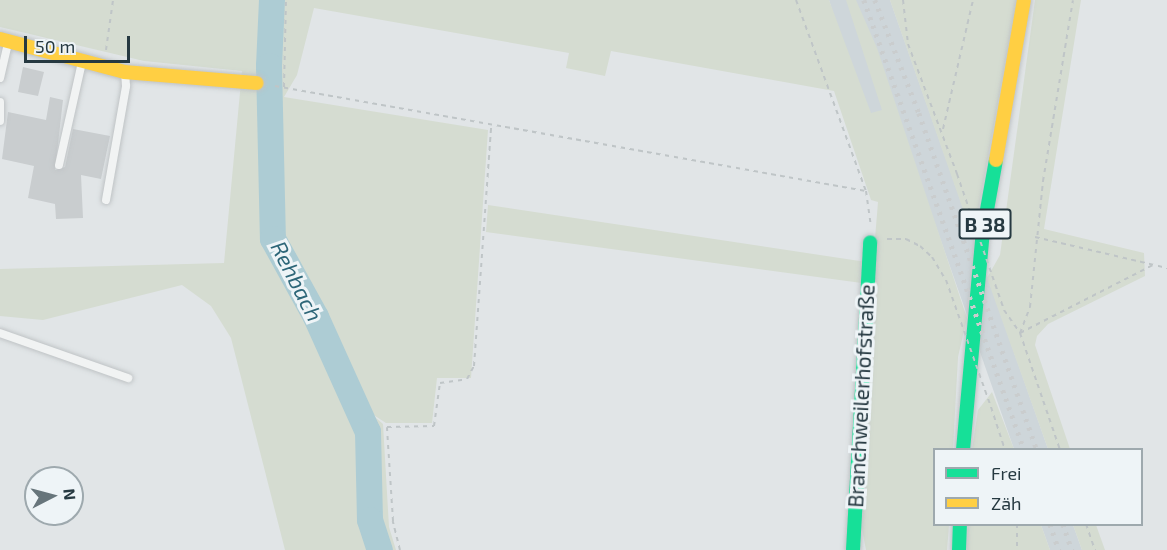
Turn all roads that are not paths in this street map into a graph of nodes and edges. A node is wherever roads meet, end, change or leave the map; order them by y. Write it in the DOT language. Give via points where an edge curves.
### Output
graph roads {
  1 [pos="1024,0"];
  2 [pos="4,40"];
  3 [pos="82,62"];
  4 [pos="125,72"];
  5 [pos="0,78"];
  6 [pos="257,82"];
  7 [pos="0,102"];
  8 [pos="0,121"];
  9 [pos="59,165"];
  10 [pos="106,200"];
  11 [pos="870,242"];
  12 [pos="0,333"];
  13 [pos="128,378"];
  14 [pos="963,448"];
  15 [pos="960,526"];
  16 [pos="854,550"];
  17 [pos="959,550"];
  1 -- 14 [label="street, B 38" via="983,232"];
  2 -- 3 [label="street"];
  2 -- 5 [label="lane"];
  3 -- 4 [label="street"];
  3 -- 9 [label="lane"];
  4 -- 6 [label="street"];
  4 -- 10 [label="lane" via="126,86"];
  7 -- 8 [label="lane"];
  11 -- 16 [label="street, Branchweilerhofstraße"];
  12 -- 13 [label="lane"];
  15 -- 17 [label="street"];
}
